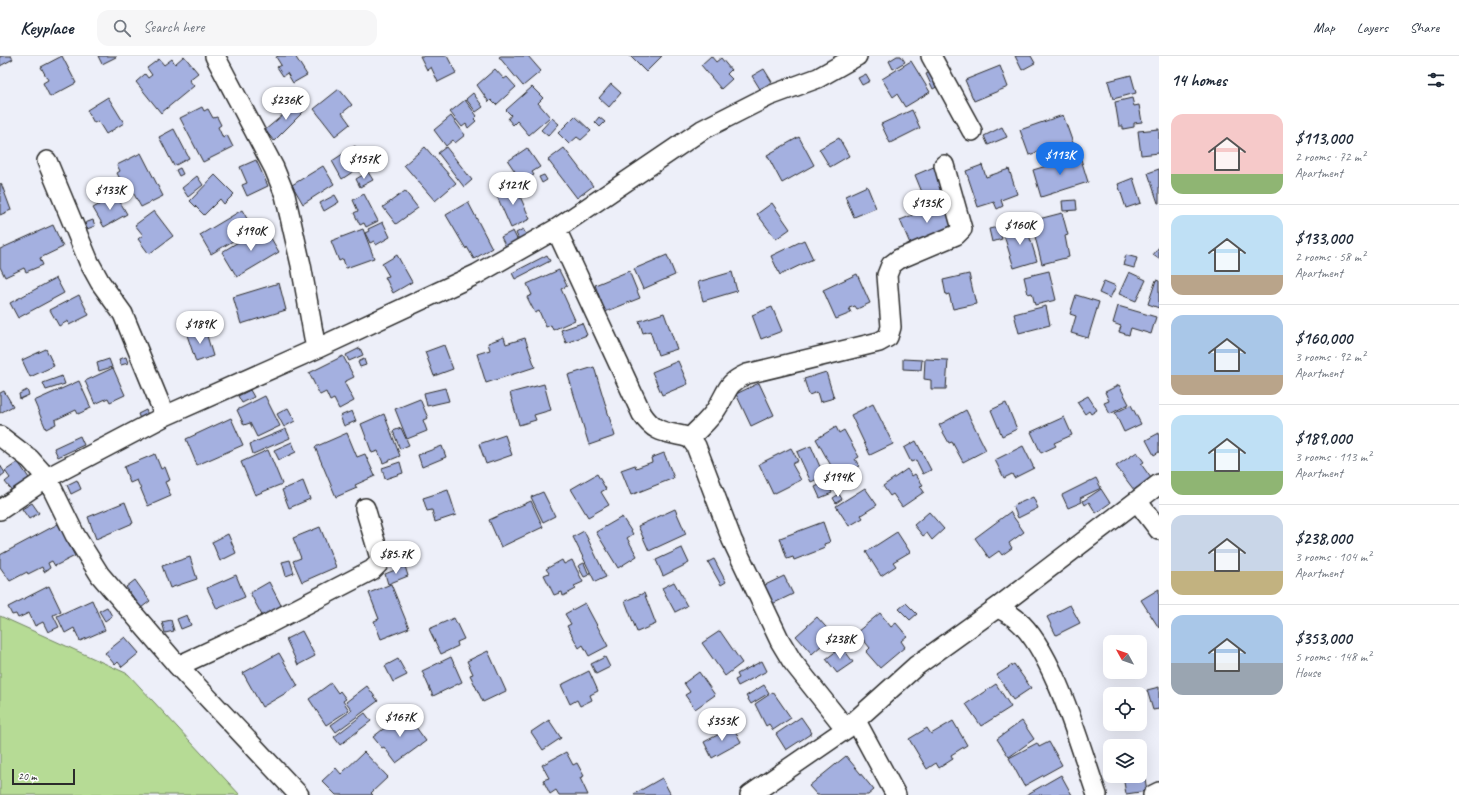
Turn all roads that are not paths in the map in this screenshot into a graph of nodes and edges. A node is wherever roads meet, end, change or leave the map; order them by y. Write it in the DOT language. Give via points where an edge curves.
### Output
graph roads {
  1 [pos="215,56"];
  2 [pos="857,56"];
  3 [pos="931,56"];
  4 [pos="972,131"];
  5 [pos="48,160"];
  6 [pos="944,165"];
  7 [pos="556,229"];
  8 [pos="316,349"];
  9 [pos="165,416"];
  10 [pos="0,436"];
  11 [pos="690,438"];
  12 [pos="47,478"];
  13 [pos="1159,484"];
  14 [pos="1137,501"];
  15 [pos="365,508"];
  16 [pos="0,510"];
  17 [pos="1159,530"];
  18 [pos="998,607"];
  19 [pos="178,666"];
  20 [pos="851,725"];
  21 [pos="1159,792"];
  22 [pos="299,795"];
  23 [pos="750,795"];
  24 [pos="896,795"];
  25 [pos="1097,795"];
  26 [pos="1153,795"];
  1 -- 8 [label="street" via="274,168 285,195"];
  2 -- 7 [label="street" via="818,78 769,96 702,130"];
  3 -- 4 [label="street"];
  5 -- 9 [label="street" via="89,262 123,314"];
  6 -- 11 [label="street" via="962,229 956,235 899,259 891,265 887,275 891,328 888,337 878,342 747,374 735,380 727,388 717,409"];
  7 -- 8 [label="street" via="477,274"];
  7 -- 11 [label="street" via="642,414 648,423 660,432"];
  8 -- 9 [label="street"];
  9 -- 12 [label="street"];
  10 -- 12 [label="street" via="30,459"];
  11 -- 20 [label="street" via="696,446 732,540 780,641 792,661"];
  12 -- 16 [label="street"];
  12 -- 19 [label="street" via="75,534 100,575"];
  13 -- 14 [label="street"];
  14 -- 17 [label="street"];
  14 -- 18 [label="street"];
  15 -- 19 [label="street" via="380,558 372,570 266,626"];
  18 -- 20 [label="street" via="916,666"];
  18 -- 25 [label="street" via="1016,619 1046,658"];
  19 -- 22 [label="street"];
  20 -- 23 [label="street"];
  20 -- 24 [label="street"];
  21 -- 26 [label="street"];
}
